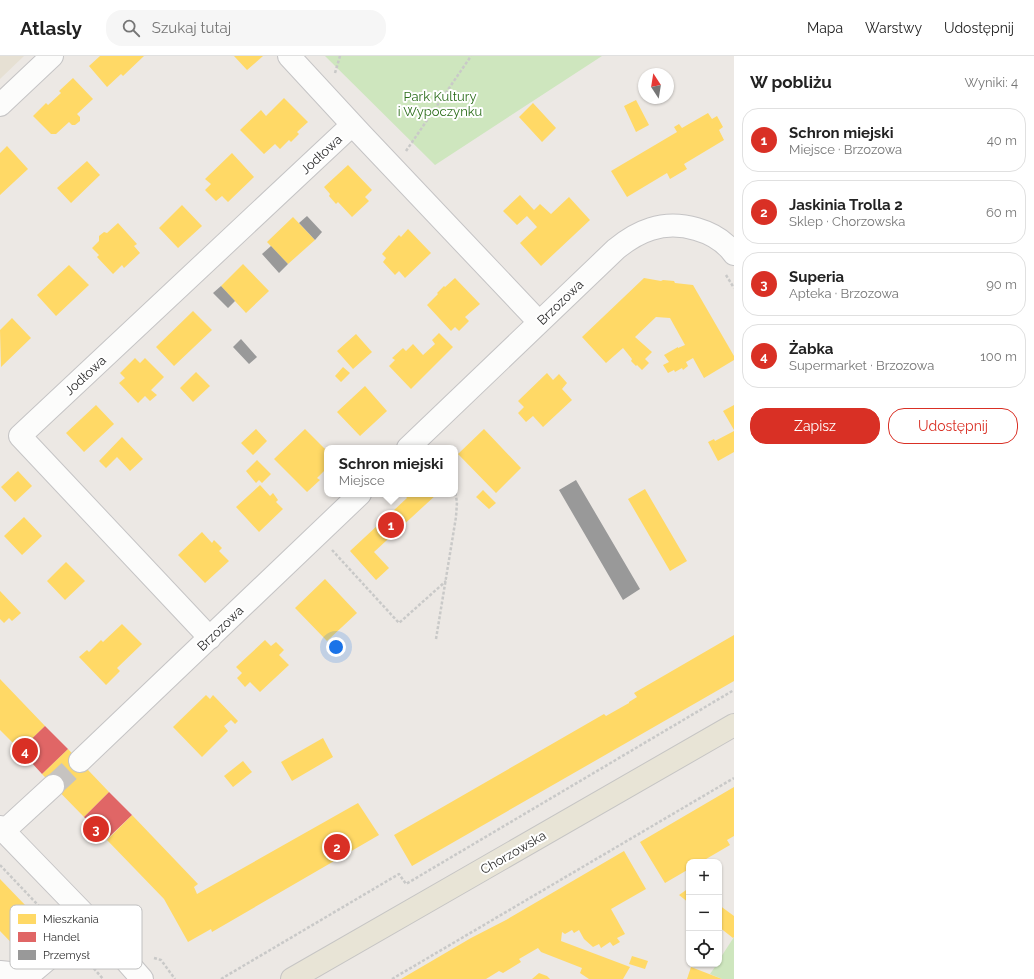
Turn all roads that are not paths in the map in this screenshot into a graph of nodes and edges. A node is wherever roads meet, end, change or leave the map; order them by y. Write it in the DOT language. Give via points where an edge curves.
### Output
graph roads {
  1 [pos="52,56"];
  2 [pos="289,56"];
  3 [pos="0,105"];
  4 [pos="352,125"];
  5 [pos="734,254"];
  6 [pos="539,322"];
  7 [pos="411,445"];
  8 [pos="357,497"];
  9 [pos="210,638"];
  10 [pos="734,725"];
  11 [pos="80,761"];
  12 [pos="53,786"];
  13 [pos="2,829"];
  14 [pos="76,905"];
  15 [pos="37,969"];
  16 [pos="133,969"];
  17 [pos="0,972"];
  18 [pos="142,979"];
  19 [pos="292,979"];
  1 -- 3 [label="street"];
  2 -- 4 [label="street, Jodłowa"];
  4 -- 6 [label="street, Jodłowa"];
  4 -- 9 [label="street, Jodłowa" via="20,436"];
  5 -- 6 [label="street, Brzozowa" via="720,240 707,233 672,225 652,228 633,236 616,248"];
  6 -- 7 [label="street, Brzozowa"];
  8 -- 9 [label="street, Brzozowa"];
  9 -- 11 [label="street, Brzozowa"];
  10 -- 19 [label="main road, Chorzowska"];
  12 -- 13 [label="street"];
  13 -- 14 [label="street"];
  15 -- 17 [label="street" via="29,976"];
  16 -- 18 [label="street"];
}
